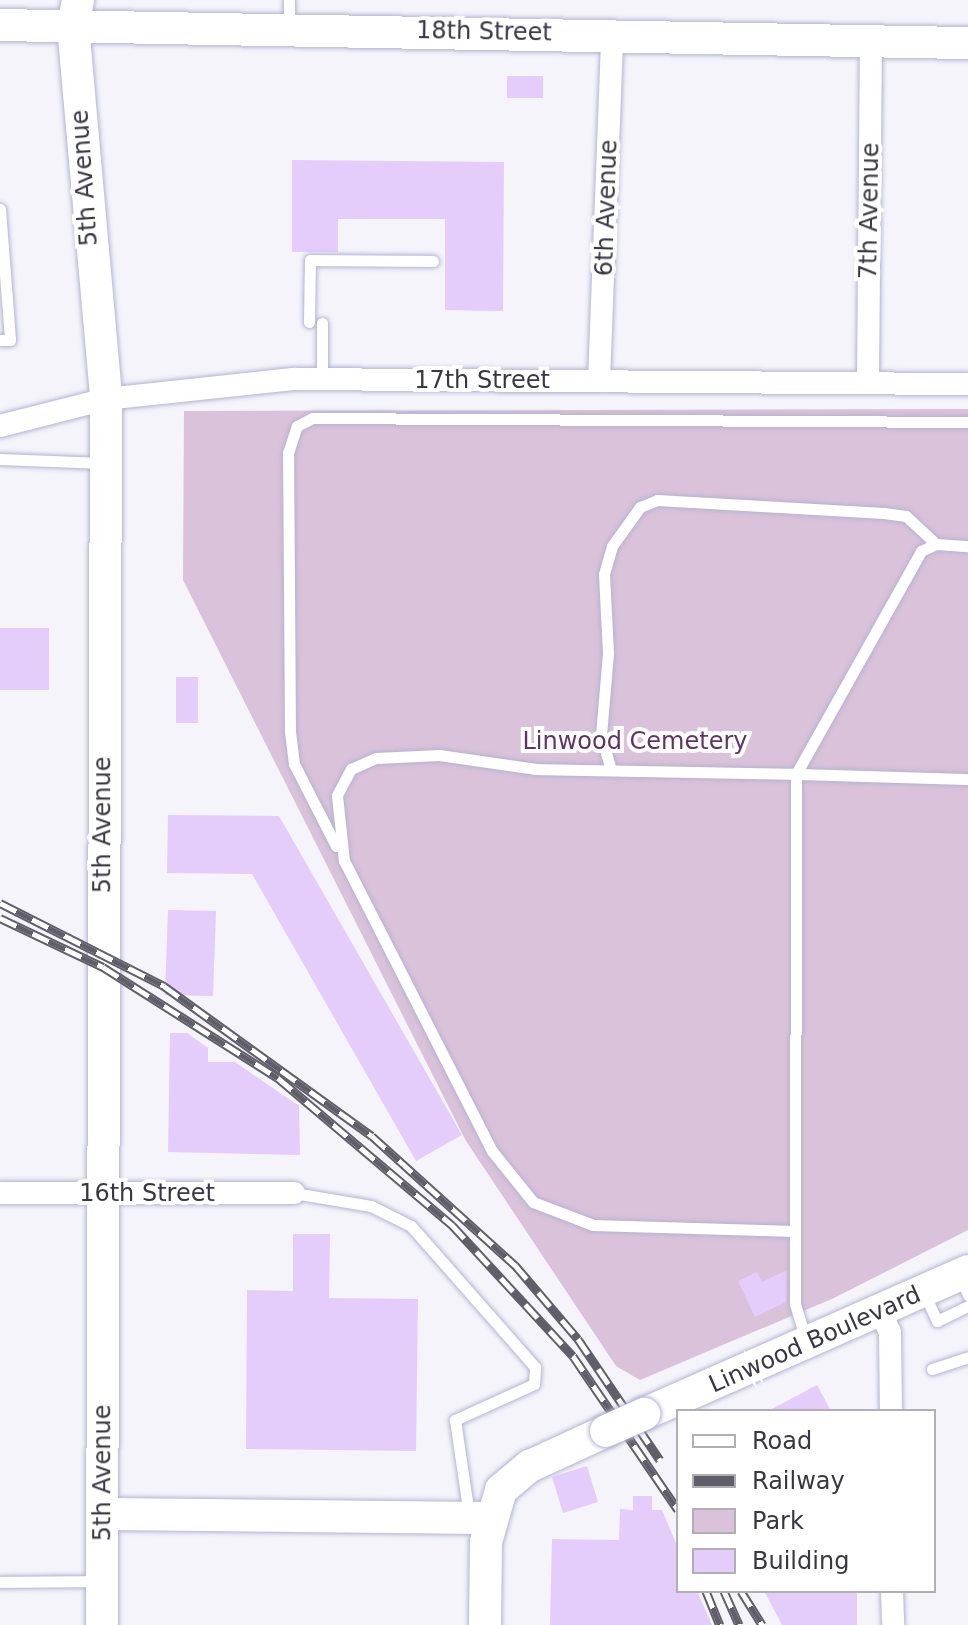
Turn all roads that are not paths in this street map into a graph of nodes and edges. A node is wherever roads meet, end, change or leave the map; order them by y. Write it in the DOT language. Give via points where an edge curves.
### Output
graph roads {
  1 [pos="76,13"];
  2 [pos="289,14"];
  3 [pos="0,25"];
  4 [pos="612,35"];
  5 [pos="871,39"];
  6 [pos="968,43"];
  7 [pos="0,209"];
  8 [pos="433,261"];
  9 [pos="309,322"];
  10 [pos="322,323"];
  11 [pos="0,340"];
  12 [pos="322,380"];
  13 [pos="599,381"];
  14 [pos="868,382"];
  15 [pos="968,384"];
  16 [pos="106,399"];
  17 [pos="968,422"];
  18 [pos="0,426"];
  19 [pos="0,459"];
  20 [pos="106,463"];
  21 [pos="936,544"];
  22 [pos="968,546"];
  23 [pos="611,770"];
  24 [pos="796,774"];
  25 [pos="968,779"];
  26 [pos="344,861"];
  27 [pos="0,1193"];
  28 [pos="294,1193"];
  29 [pos="102,1194"];
  30 [pos="795,1231"];
  31 [pos="965,1280"];
  32 [pos="924,1293"];
  33 [pos="968,1306"];
  34 [pos="881,1313"];
  35 [pos="807,1345"];
  36 [pos="968,1357"];
  37 [pos="932,1369"];
  38 [pos="891,1409"];
  39 [pos="103,1514"];
  40 [pos="480,1518"];
  41 [pos="103,1581"];
  42 [pos="0,1582"];
  43 [pos="892,1593"];
  44 [pos="102,1625"];
  45 [pos="485,1625"];
  46 [pos="893,1625"];
  1 -- 2 [label="street, 18th Street"];
  1 -- 3 [label="street, 18th Street"];
  1 -- 16 [label="street, 5th Avenue"];
  2 -- 4 [label="street, 18th Street"];
  4 -- 5 [label="street, 18th Street"];
  4 -- 13 [label="street, 6th Avenue"];
  5 -- 6 [label="street, 18th Street"];
  5 -- 14 [label="street, 7th Avenue"];
  7 -- 11 [label="lane" via="10,340"];
  8 -- 9 [label="lane" via="310,260"];
  10 -- 12 [label="lane"];
  12 -- 13 [label="street, 17th Street"];
  12 -- 16 [label="street, 17th Street"];
  13 -- 14 [label="street, 17th Street"];
  14 -- 15 [label="street, 17th Street"];
  16 -- 18 [label="street, 17th Street"];
  16 -- 20 [label="street, 5th Avenue"];
  17 -- 26 [label="lane" via="312,418 297,426 288,453 291,743 294,764"];
  19 -- 20 [label="lane"];
  20 -- 29 [label="street, 5th Avenue"];
  21 -- 22 [label="lane"];
  21 -- 23 [label="lane" via="906,516 884,513 668,500 640,507 612,546 604,574 608,653 601,735"];
  21 -- 24 [label="lane" via="921,551 884,606 868,649 801,753"];
  23 -- 24 [label="lane"];
  23 -- 26 [label="lane" via="439,755 376,758 351,769 337,795"];
  24 -- 25 [label="lane"];
  24 -- 30 [label="lane"];
  26 -- 30 [label="lane" via="492,1151 533,1202 593,1225"];
  27 -- 29 [label="street, 16th Street"];
  28 -- 29 [label="street, 16th Street"];
  28 -- 40 [label="lane" via="371,1206 411,1226 535,1367 534,1384 455,1420"];
  29 -- 39 [label="street, 5th Avenue"];
  30 -- 35 [label="lane" via="795,1304"];
  31 -- 32 [label="street, Linwood Boulevard"];
  32 -- 33 [label="lane" via="937,1321"];
  32 -- 34 [label="street, Linwood Boulevard"];
  34 -- 35 [label="street, Linwood Boulevard"];
  34 -- 38 [label="street" via="890,1332"];
  35 -- 40 [label="street, Linwood Boulevard, bridge" via="530,1466 501,1490"];
  36 -- 37 [label="lane"];
  39 -- 40 [label="street"];
  39 -- 41 [label="street, 5th Avenue"];
  40 -- 45 [label="street"];
  41 -- 42 [label="lane"];
  41 -- 44 [label="street, 5th Avenue"];
  43 -- 46 [label="street"];
}
